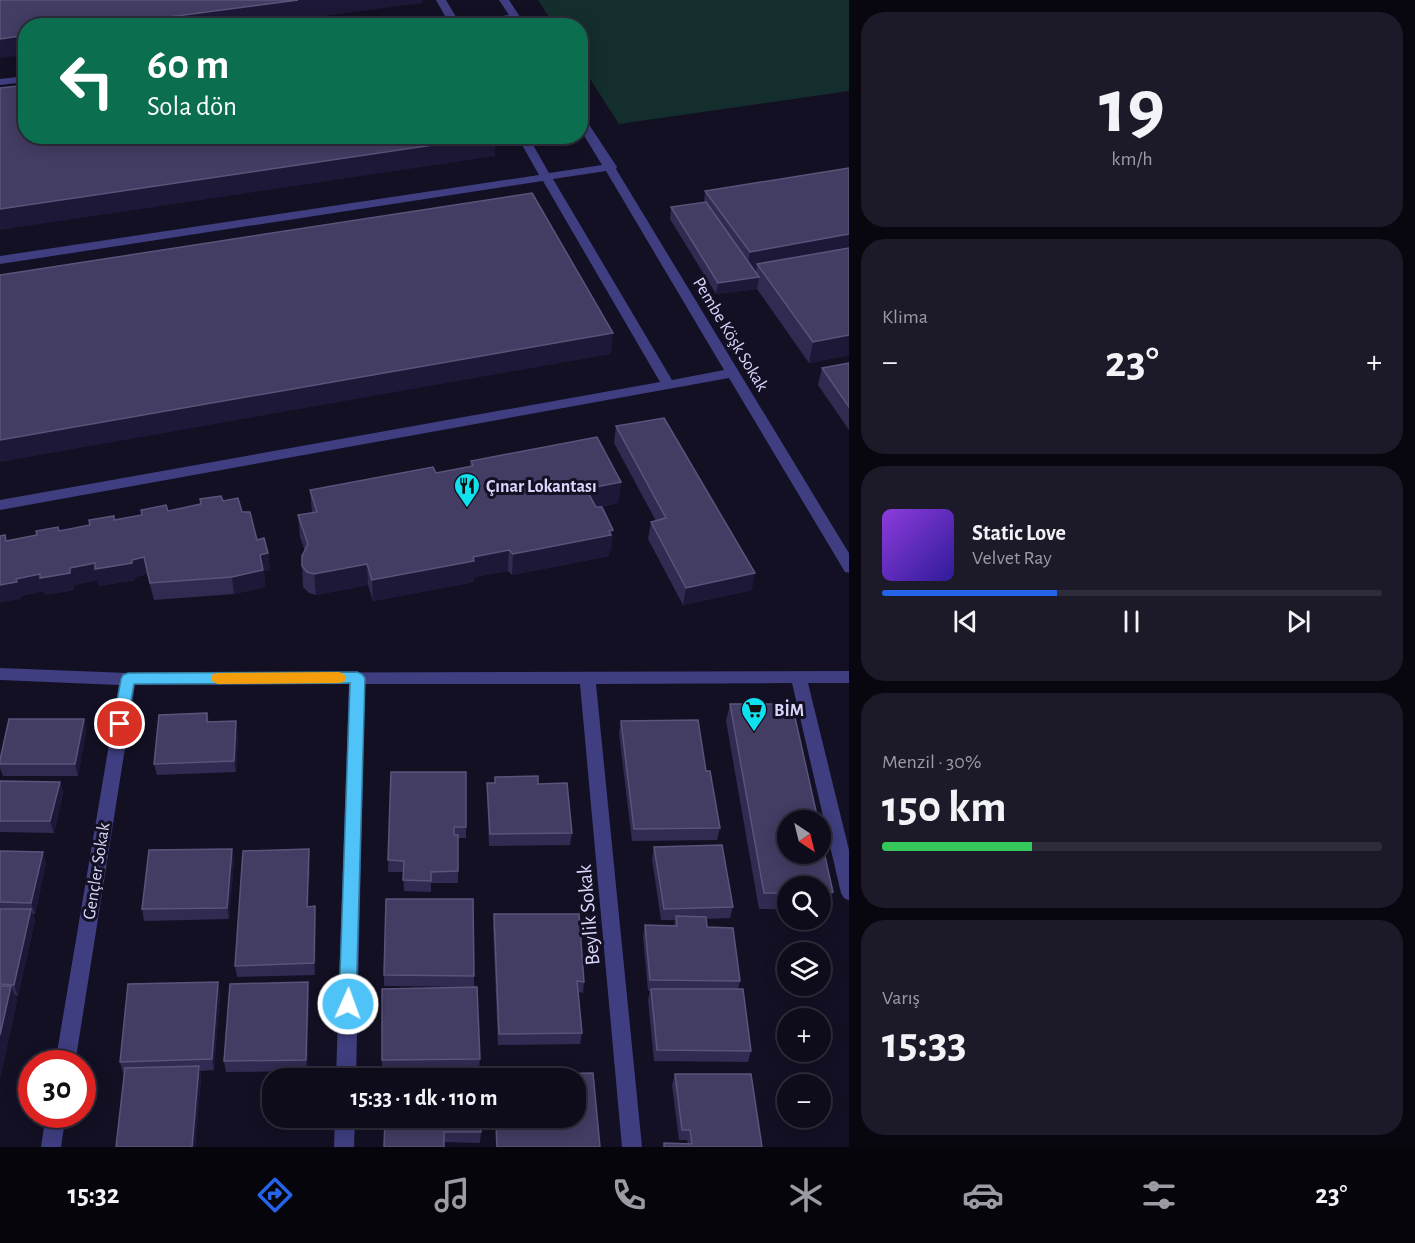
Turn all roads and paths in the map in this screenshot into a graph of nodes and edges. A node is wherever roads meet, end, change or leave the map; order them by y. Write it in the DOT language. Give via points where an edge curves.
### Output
graph roads {
  1 [pos="441,0"];
  2 [pos="504,0"];
  3 [pos="450,18"];
  4 [pos="516,18"];
  5 [pos="18,80"];
  6 [pos="0,82"];
  7 [pos="588,131"];
  8 [pos="527,144"];
  9 [pos="611,167"];
  10 [pos="546,177"];
  11 [pos="0,261"];
  12 [pos="732,373"];
  13 [pos="668,384"];
  14 [pos="0,505"];
  15 [pos="849,568"];
  16 [pos="0,674"];
  17 [pos="799,677"];
  18 [pos="849,677"];
  19 [pos="357,678"];
  20 [pos="128,679"];
  21 [pos="588,679"];
  22 [pos="849,893"];
  23 [pos="66,1050"];
  24 [pos="346,1068"];
  25 [pos="54,1128"];
  26 [pos="345,1128"];
  27 [pos="51,1147"];
  28 [pos="344,1147"];
  29 [pos="632,1147"];
  1 -- 3 [label="street"];
  2 -- 4 [label="street"];
  5 -- 6 [label="street"];
  7 -- 9 [label="street, Pembe Köşk Sokak"];
  8 -- 10 [label="street"];
  9 -- 10 [label="street"];
  9 -- 12 [label="street, Pembe Köşk Sokak"];
  10 -- 11 [label="street"];
  10 -- 13 [label="street"];
  12 -- 13 [label="street"];
  12 -- 15 [label="street, Pembe Köşk Sokak"];
  13 -- 14 [label="street"];
  16 -- 20 [label="street"];
  17 -- 18 [label="street"];
  17 -- 21 [label="street"];
  17 -- 22 [label="street"];
  19 -- 20 [label="street"];
  19 -- 21 [label="street"];
  19 -- 24 [label="street"];
  20 -- 23 [label="street, Gençler Sokak"];
  21 -- 29 [label="street, Beylik Sokak"];
  25 -- 27 [label="street"];
  26 -- 28 [label="street"];
}
